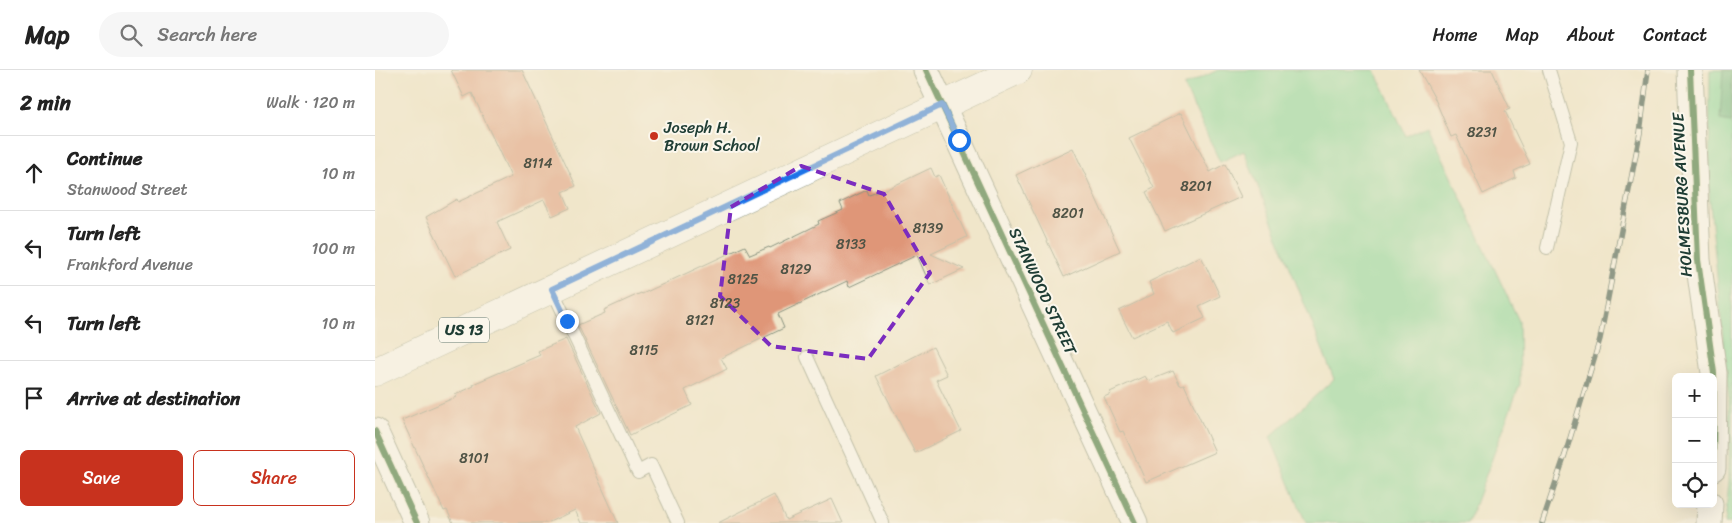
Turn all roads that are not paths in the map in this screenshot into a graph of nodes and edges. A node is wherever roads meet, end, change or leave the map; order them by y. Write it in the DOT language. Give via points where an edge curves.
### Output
graph roads {
  1 [pos="926,70"];
  2 [pos="1018,70"];
  3 [pos="1549,70"];
  4 [pos="1690,70"];
  5 [pos="942,105"];
  6 [pos="1547,248"];
  7 [pos="552,289"];
  8 [pos="807,357"];
  9 [pos="375,372"];
  10 [pos="375,431"];
  11 [pos="1713,463"];
  12 [pos="1711,508"];
  13 [pos="417,523"];
  14 [pos="678,523"];
  15 [pos="883,523"];
  16 [pos="1135,523"];
  17 [pos="1709,523"];
  1 -- 5 [label="street, STANWOOD STREET"];
  2 -- 5 [label="main road, US 13"];
  3 -- 6 [label="lane" via="1571,142"];
  4 -- 11 [label="street, HOLMESBURG AVENUE" via="1697,260 1714,373"];
  5 -- 7 [label="main road, US 13"];
  5 -- 16 [label="street, STANWOOD STREET"];
  7 -- 9 [label="main road, US 13"];
  7 -- 14 [label="lane" via="637,472 651,465"];
  8 -- 15 [label="lane"];
  10 -- 13 [label="street"];
  12 -- 17 [label="street"];
}
